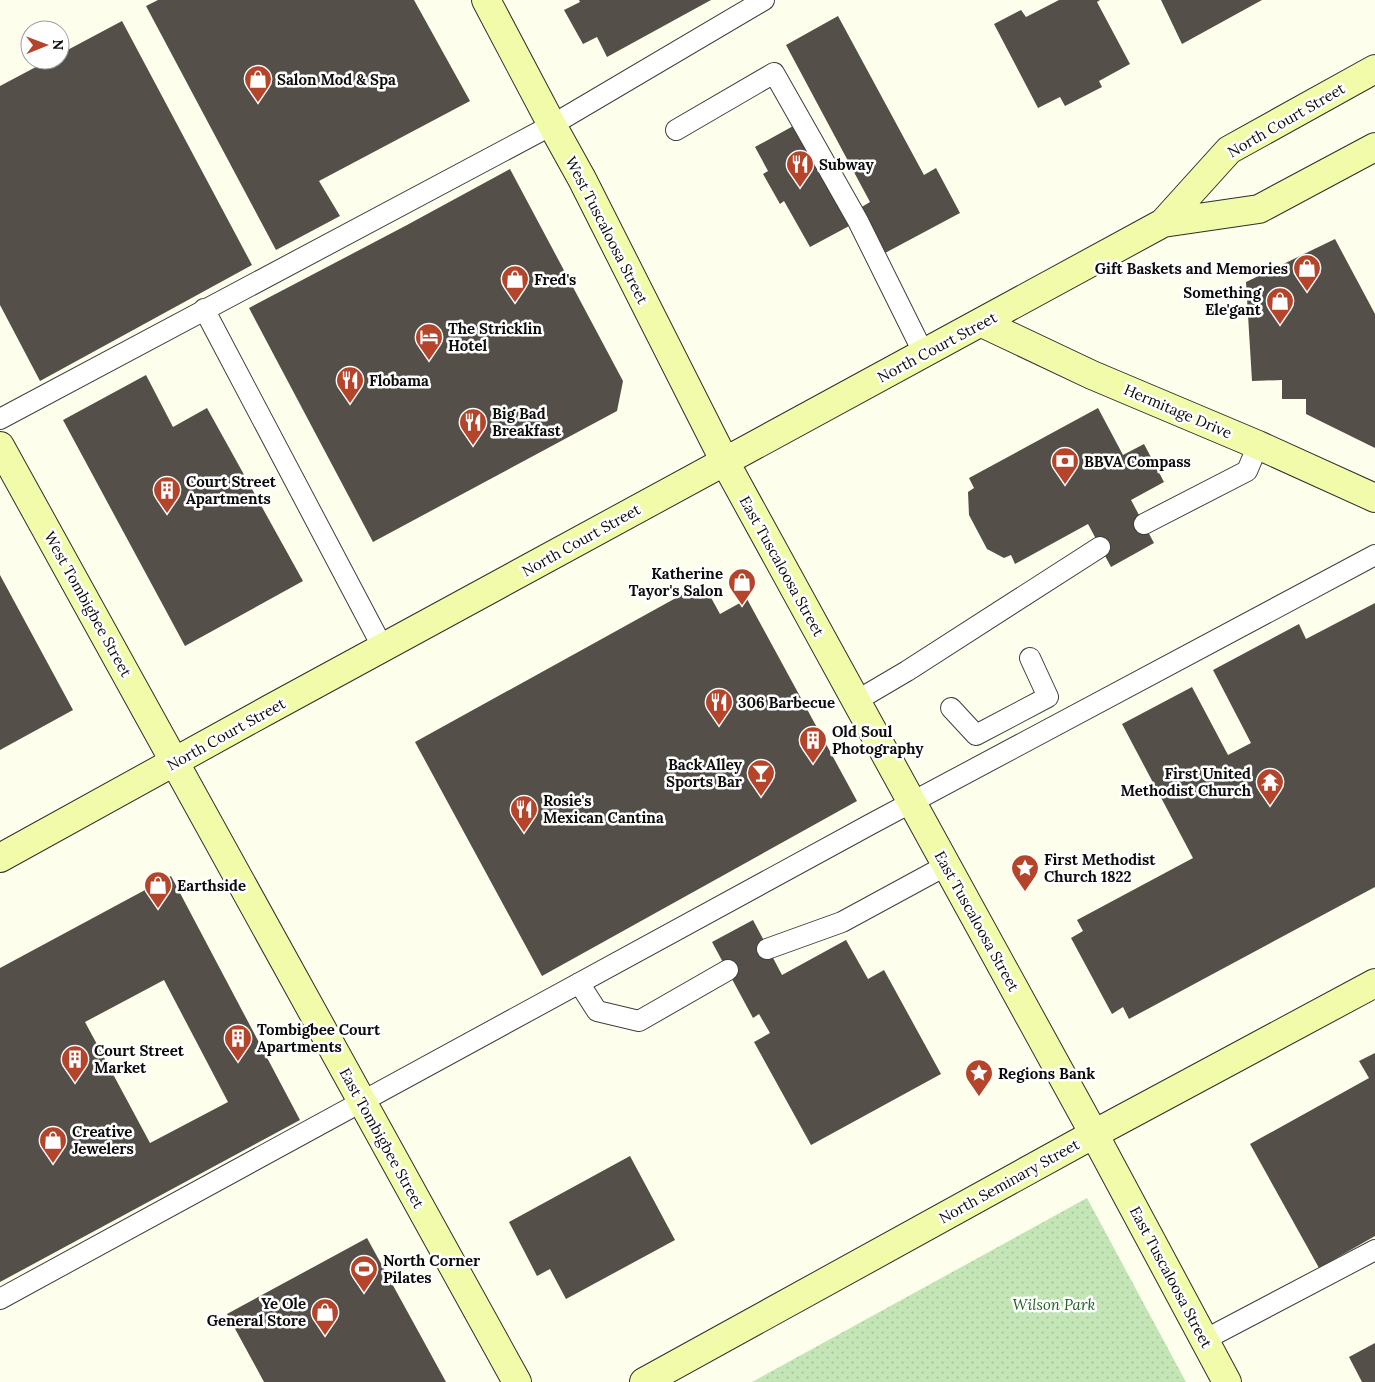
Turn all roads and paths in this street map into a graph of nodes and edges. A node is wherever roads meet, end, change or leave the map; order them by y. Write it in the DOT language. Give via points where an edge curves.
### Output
graph roads {
  1 [pos="486,0"];
  2 [pos="764,0"];
  3 [pos="1375,69"];
  4 [pos="552,125"];
  5 [pos="676,130"];
  6 [pos="1375,147"];
  7 [pos="1163,224"];
  8 [pos="204,309"];
  9 [pos="982,323"];
  10 [pos="924,354"];
  11 [pos="0,419"];
  12 [pos="1258,445"];
  13 [pos="0,446"];
  14 [pos="725,462"];
  15 [pos="1375,498"];
  16 [pos="1144,524"];
  17 [pos="1100,547"];
  18 [pos="1375,555"];
  19 [pos="383,648"];
  20 [pos="1030,658"];
  21 [pos="856,700"];
  22 [pos="951,708"];
  23 [pos="175,762"];
  24 [pos="912,802"];
  25 [pos="0,858"];
  26 [pos="946,865"];
  27 [pos="767,949"];
  28 [pos="728,970"];
  29 [pos="579,983"];
  30 [pos="1375,983"];
  31 [pos="362,1102"];
  32 [pos="1094,1134"];
  33 [pos="1375,1250"];
  34 [pos="0,1299"];
  35 [pos="1204,1340"];
  36 [pos="517,1382"];
  37 [pos="644,1382"];
  38 [pos="1227,1382"];
  1 -- 4 [label="street, West Tuscaloosa Street"];
  2 -- 4 [label="lane"];
  3 -- 7 [label="street, North Court Street" via="1229,150"];
  4 -- 8 [label="lane"];
  4 -- 14 [label="street, West Tuscaloosa Street"];
  5 -- 10 [label="lane" via="774,72 858,220"];
  6 -- 7 [label="street, North Court Street" via="1259,209"];
  7 -- 9 [label="street, North Court Street"];
  8 -- 11 [label="lane"];
  8 -- 19 [label="lane"];
  9 -- 10 [label="street, North Court Street"];
  9 -- 12 [label="street, Hermitage Drive" via="1092,375"];
  10 -- 14 [label="street, North Court Street"];
  12 -- 15 [label="street, Hermitage Drive"];
  12 -- 16 [label="lane" via="1247,471"];
  13 -- 23 [label="street, West Tombigbee Street"];
  14 -- 19 [label="street, North Court Street"];
  14 -- 21 [label="street, East Tuscaloosa Street"];
  17 -- 21 [label="lane" via="907,671"];
  18 -- 24 [label="lane"];
  19 -- 23 [label="street, North Court Street"];
  20 -- 22 [label="lane" via="1048,697 976,735"];
  21 -- 24 [label="street, East Tuscaloosa Street"];
  23 -- 25 [label="street, North Court Street"];
  23 -- 31 [label="street, East Tombigbee Street"];
  24 -- 26 [label="street, East Tuscaloosa Street"];
  24 -- 29 [label="lane"];
  26 -- 27 [label="lane" via="842,922"];
  26 -- 32 [label="street, East Tuscaloosa Street"];
  28 -- 29 [label="lane" via="639,1021 597,1011"];
  29 -- 31 [label="lane"];
  30 -- 32 [label="street, North Seminary Street"];
  31 -- 34 [label="lane"];
  31 -- 36 [label="street, East Tombigbee Street"];
  32 -- 35 [label="street, East Tuscaloosa Street"];
  32 -- 37 [label="street, North Seminary Street"];
  33 -- 35 [label="lane"];
  35 -- 38 [label="street, East Tuscaloosa Street"];
}
